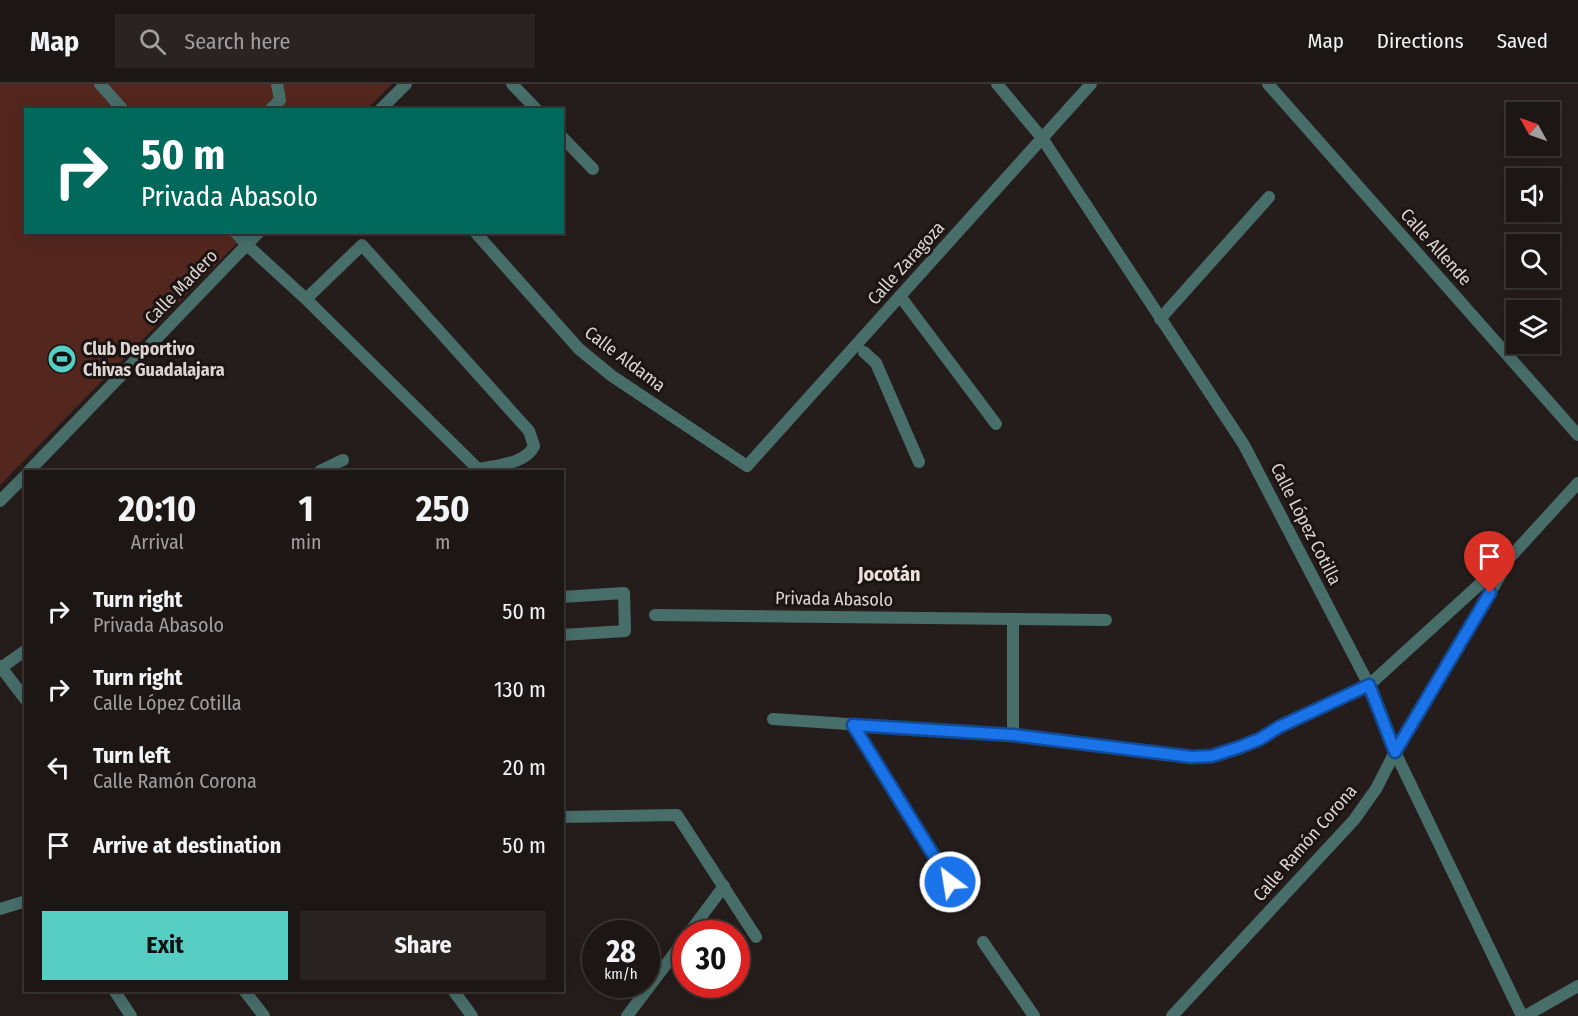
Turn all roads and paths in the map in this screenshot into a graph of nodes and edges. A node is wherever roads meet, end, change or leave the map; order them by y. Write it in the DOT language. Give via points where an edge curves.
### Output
graph roads {
  1 [pos="100,84"];
  2 [pos="277,84"];
  3 [pos="406,84"];
  4 [pos="512,84"];
  5 [pos="997,84"];
  6 [pos="1091,84"];
  7 [pos="1268,84"];
  8 [pos="121,108"];
  9 [pos="272,108"];
  10 [pos="382,108"];
  11 [pos="535,108"];
  12 [pos="564,138"];
  13 [pos="1042,138"];
  14 [pos="594,169"];
  15 [pos="1269,197"];
  16 [pos="237,234"];
  17 [pos="257,234"];
  18 [pos="477,234"];
  19 [pos="247,245"];
  20 [pos="900,296"];
  21 [pos="306,299"];
  22 [pos="1161,318"];
  23 [pos="861,348"];
  24 [pos="996,424"];
  25 [pos="1578,435"];
  26 [pos="343,460"];
  27 [pos="919,462"];
  28 [pos="747,466"];
  29 [pos="30,470"];
  30 [pos="322,470"];
  31 [pos="24,477"];
  32 [pos="1578,483"];
  33 [pos="0,501"];
  34 [pos="1514,553"];
  35 [pos="564,597"];
  36 [pos="656,615"];
  37 [pos="1013,619"];
  38 [pos="1106,620"];
  39 [pos="564,634"];
  40 [pos="24,652"];
  41 [pos="1,667"];
  42 [pos="1369,685"];
  43 [pos="24,697"];
  44 [pos="773,719"];
  45 [pos="853,725"];
  46 [pos="1013,735"];
  47 [pos="1395,752"];
  48 [pos="564,817"];
  49 [pos="724,886"];
  50 [pos="24,902"];
  51 [pos="962,902"];
  52 [pos="0,909"];
  53 [pos="699,920"];
  54 [pos="756,937"];
  55 [pos="983,942"];
  56 [pos="672,957"];
  57 [pos="1578,986"];
  58 [pos="115,992"];
  59 [pos="246,992"];
  60 [pos="454,992"];
  61 [pos="1177,1014"];
  62 [pos="129,1015"];
  63 [pos="264,1016"];
  64 [pos="472,1016"];
  65 [pos="627,1016"];
  66 [pos="1034,1016"];
  67 [pos="1524,1016"];
  1 -- 8 [label="street"];
  2 -- 9 [label="street" via="280,100"];
  3 -- 10 [label="street"];
  4 -- 11 [label="street"];
  5 -- 13 [label="street, Calle López Cotilla"];
  6 -- 13 [label="street, Calle Zaragoza"];
  7 -- 25 [label="street, Calle Allende"];
  12 -- 14 [label="street"];
  13 -- 20 [label="street, Calle Zaragoza"];
  13 -- 22 [label="street, Calle López Cotilla"];
  15 -- 22 [label="street"];
  16 -- 19 [label="street"];
  17 -- 19 [label="street, Calle Madero"];
  18 -- 28 [label="street, Calle Aldama" via="579,349 612,376"];
  19 -- 21 [label="street"];
  19 -- 29 [label="street, Calle Madero"];
  20 -- 23 [label="street, Calle Zaragoza"];
  20 -- 24 [label="street"];
  21 -- 21 [label="street" via="478,469 531,453 534,446 529,431 362,245"];
  22 -- 42 [label="street, Calle López Cotilla" via="1244,445"];
  23 -- 27 [label="street" via="876,363"];
  23 -- 28 [label="street, Calle Zaragoza"];
  26 -- 30 [label="street"];
  31 -- 33 [label="street"];
  32 -- 34 [label="street"];
  34 -- 42 [label="street"];
  34 -- 47 [label="street, Calle Ramón Corona"];
  35 -- 39 [label="street" via="624,593 625,631"];
  36 -- 37 [label="street, Privada Abasolo"];
  37 -- 38 [label="street, Privada Abasolo"];
  37 -- 46 [label="street"];
  40 -- 41 [label="street"];
  41 -- 43 [label="street"];
  42 -- 46 [label="street" via="1260,739 1212,756 1192,757"];
  42 -- 47 [label="street, Calle López Cotilla"];
  44 -- 45 [label="street"];
  45 -- 46 [label="street"];
  45 -- 51 [label="street"];
  47 -- 61 [label="street, Calle Ramón Corona" via="1354,820"];
  47 -- 67 [label="street, Calle López Cotilla"];
  48 -- 49 [label="street" via="678,815"];
  49 -- 53 [label="street"];
  49 -- 54 [label="street"];
  50 -- 52 [label="street"];
  55 -- 66 [label="street"];
  56 -- 65 [label="street"];
  57 -- 67 [label="street"];
  58 -- 62 [label="street"];
  59 -- 63 [label="street"];
  60 -- 64 [label="street"];
}
